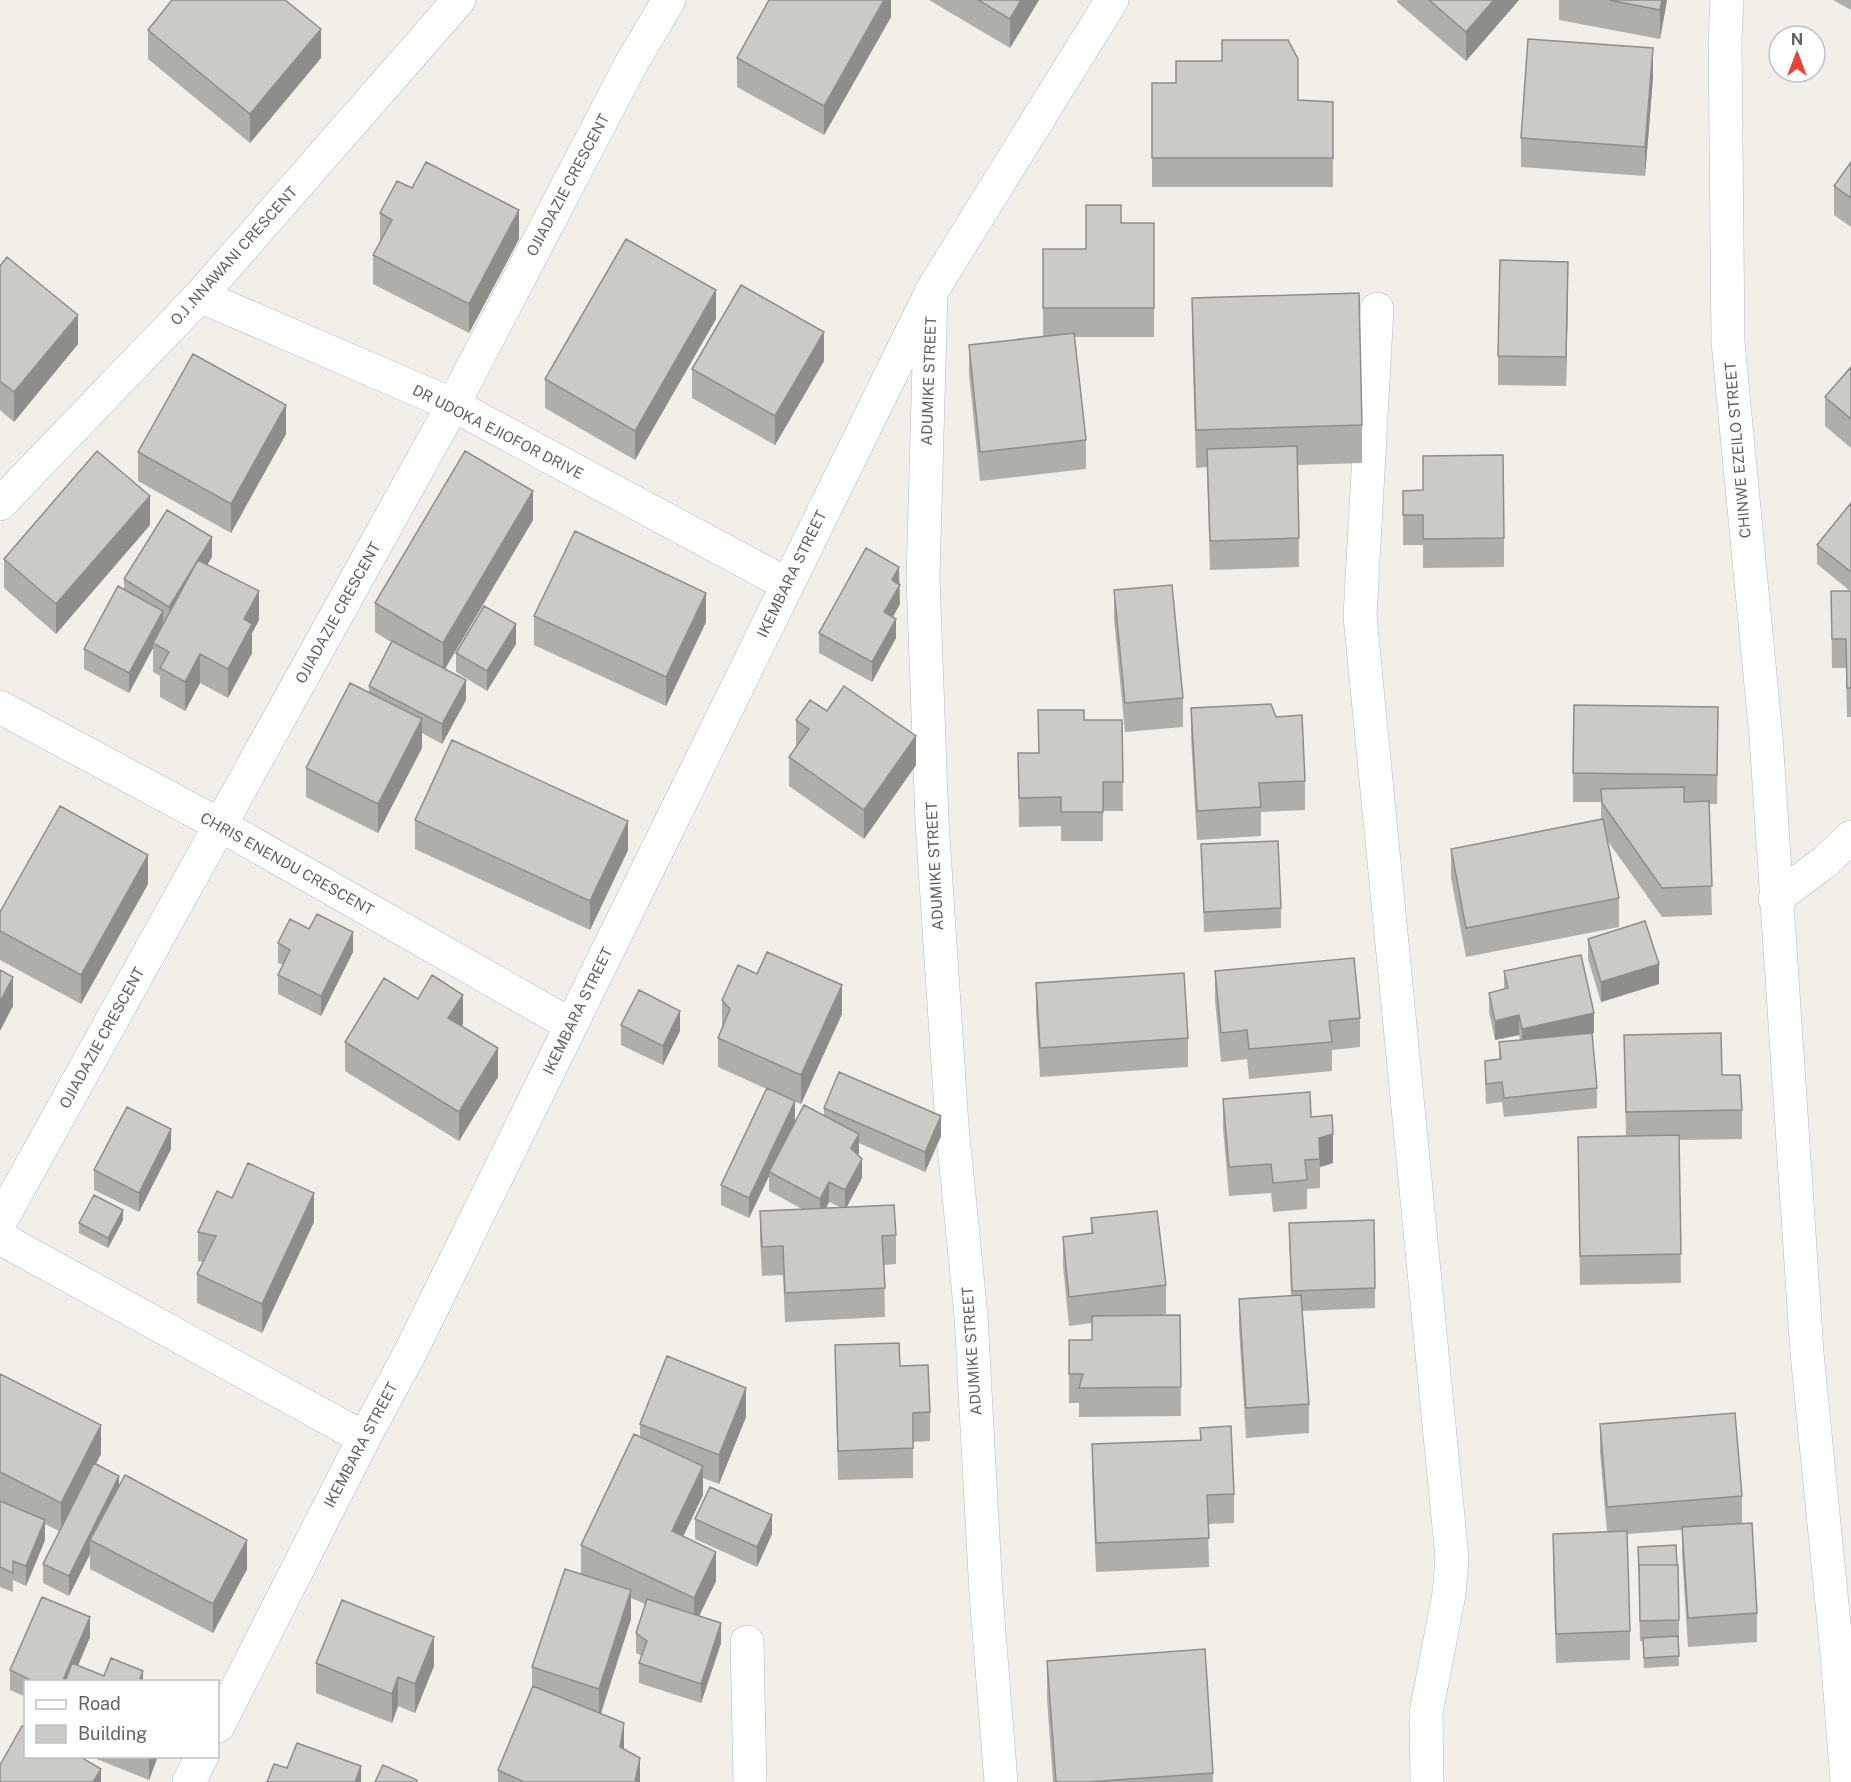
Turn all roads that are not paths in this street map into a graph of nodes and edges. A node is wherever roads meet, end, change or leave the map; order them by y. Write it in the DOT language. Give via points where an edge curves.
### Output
graph roads {
  1 [pos="459,0"];
  2 [pos="669,0"];
  3 [pos="1112,0"];
  4 [pos="1727,0"];
  5 [pos="931,292"];
  6 [pos="200,296"];
  7 [pos="1377,309"];
  8 [pos="453,405"];
  9 [pos="0,504"];
  10 [pos="787,584"];
  11 [pos="0,707"];
  12 [pos="220,825"];
  13 [pos="1851,837"];
  14 [pos="1775,899"];
  15 [pos="571,1025"];
  16 [pos="0,1222"];
  17 [pos="0,1238"];
  18 [pos="364,1438"];
  19 [pos="747,1642"];
  20 [pos="219,1724"];
  21 [pos="201,1758"];
  22 [pos="189,1782"];
  23 [pos="750,1782"];
  24 [pos="1001,1782"];
  25 [pos="1427,1782"];
  26 [pos="1847,1782"];
  1 -- 6 [label="street, O.J .NNAWANI CRESCENT"];
  2 -- 8 [label="street, OJIADAZIE CRESCENT" via="631,64"];
  3 -- 5 [label="street"];
  4 -- 14 [label="street, CHINWE EZEILO STREET" via="1728,342 1766,737"];
  5 -- 10 [label="street, IKEMBARA STREET"];
  5 -- 24 [label="street, ADUMIKE STREET" via="923,578 932,821 952,1126 971,1316"];
  6 -- 8 [label="street, DR UDOKA EJIOFOR DRIVE"];
  6 -- 9 [label="street, O.J .NNAWANI CRESCENT"];
  7 -- 25 [label="street" via="1360,616 1452,1558 1426,1713"];
  8 -- 10 [label="street, DR UDOKA EJIOFOR DRIVE"];
  8 -- 12 [label="street, OJIADAZIE CRESCENT"];
  10 -- 15 [label="street, IKEMBARA STREET"];
  11 -- 12 [label="street, CHRIS ENENDU CRESCENT"];
  12 -- 15 [label="street, CHRIS ENENDU CRESCENT"];
  12 -- 16 [label="street, OJIADAZIE CRESCENT"];
  13 -- 14 [label="street"];
  14 -- 26 [label="street, CHINWE EZEILO STREET" via="1807,1353"];
  15 -- 18 [label="street, IKEMBARA STREET" via="410,1353"];
  17 -- 18 [label="street"];
  18 -- 20 [label="street, IKEMBARA STREET"];
  19 -- 23 [label="street"];
  21 -- 22 [label="street"];
}
